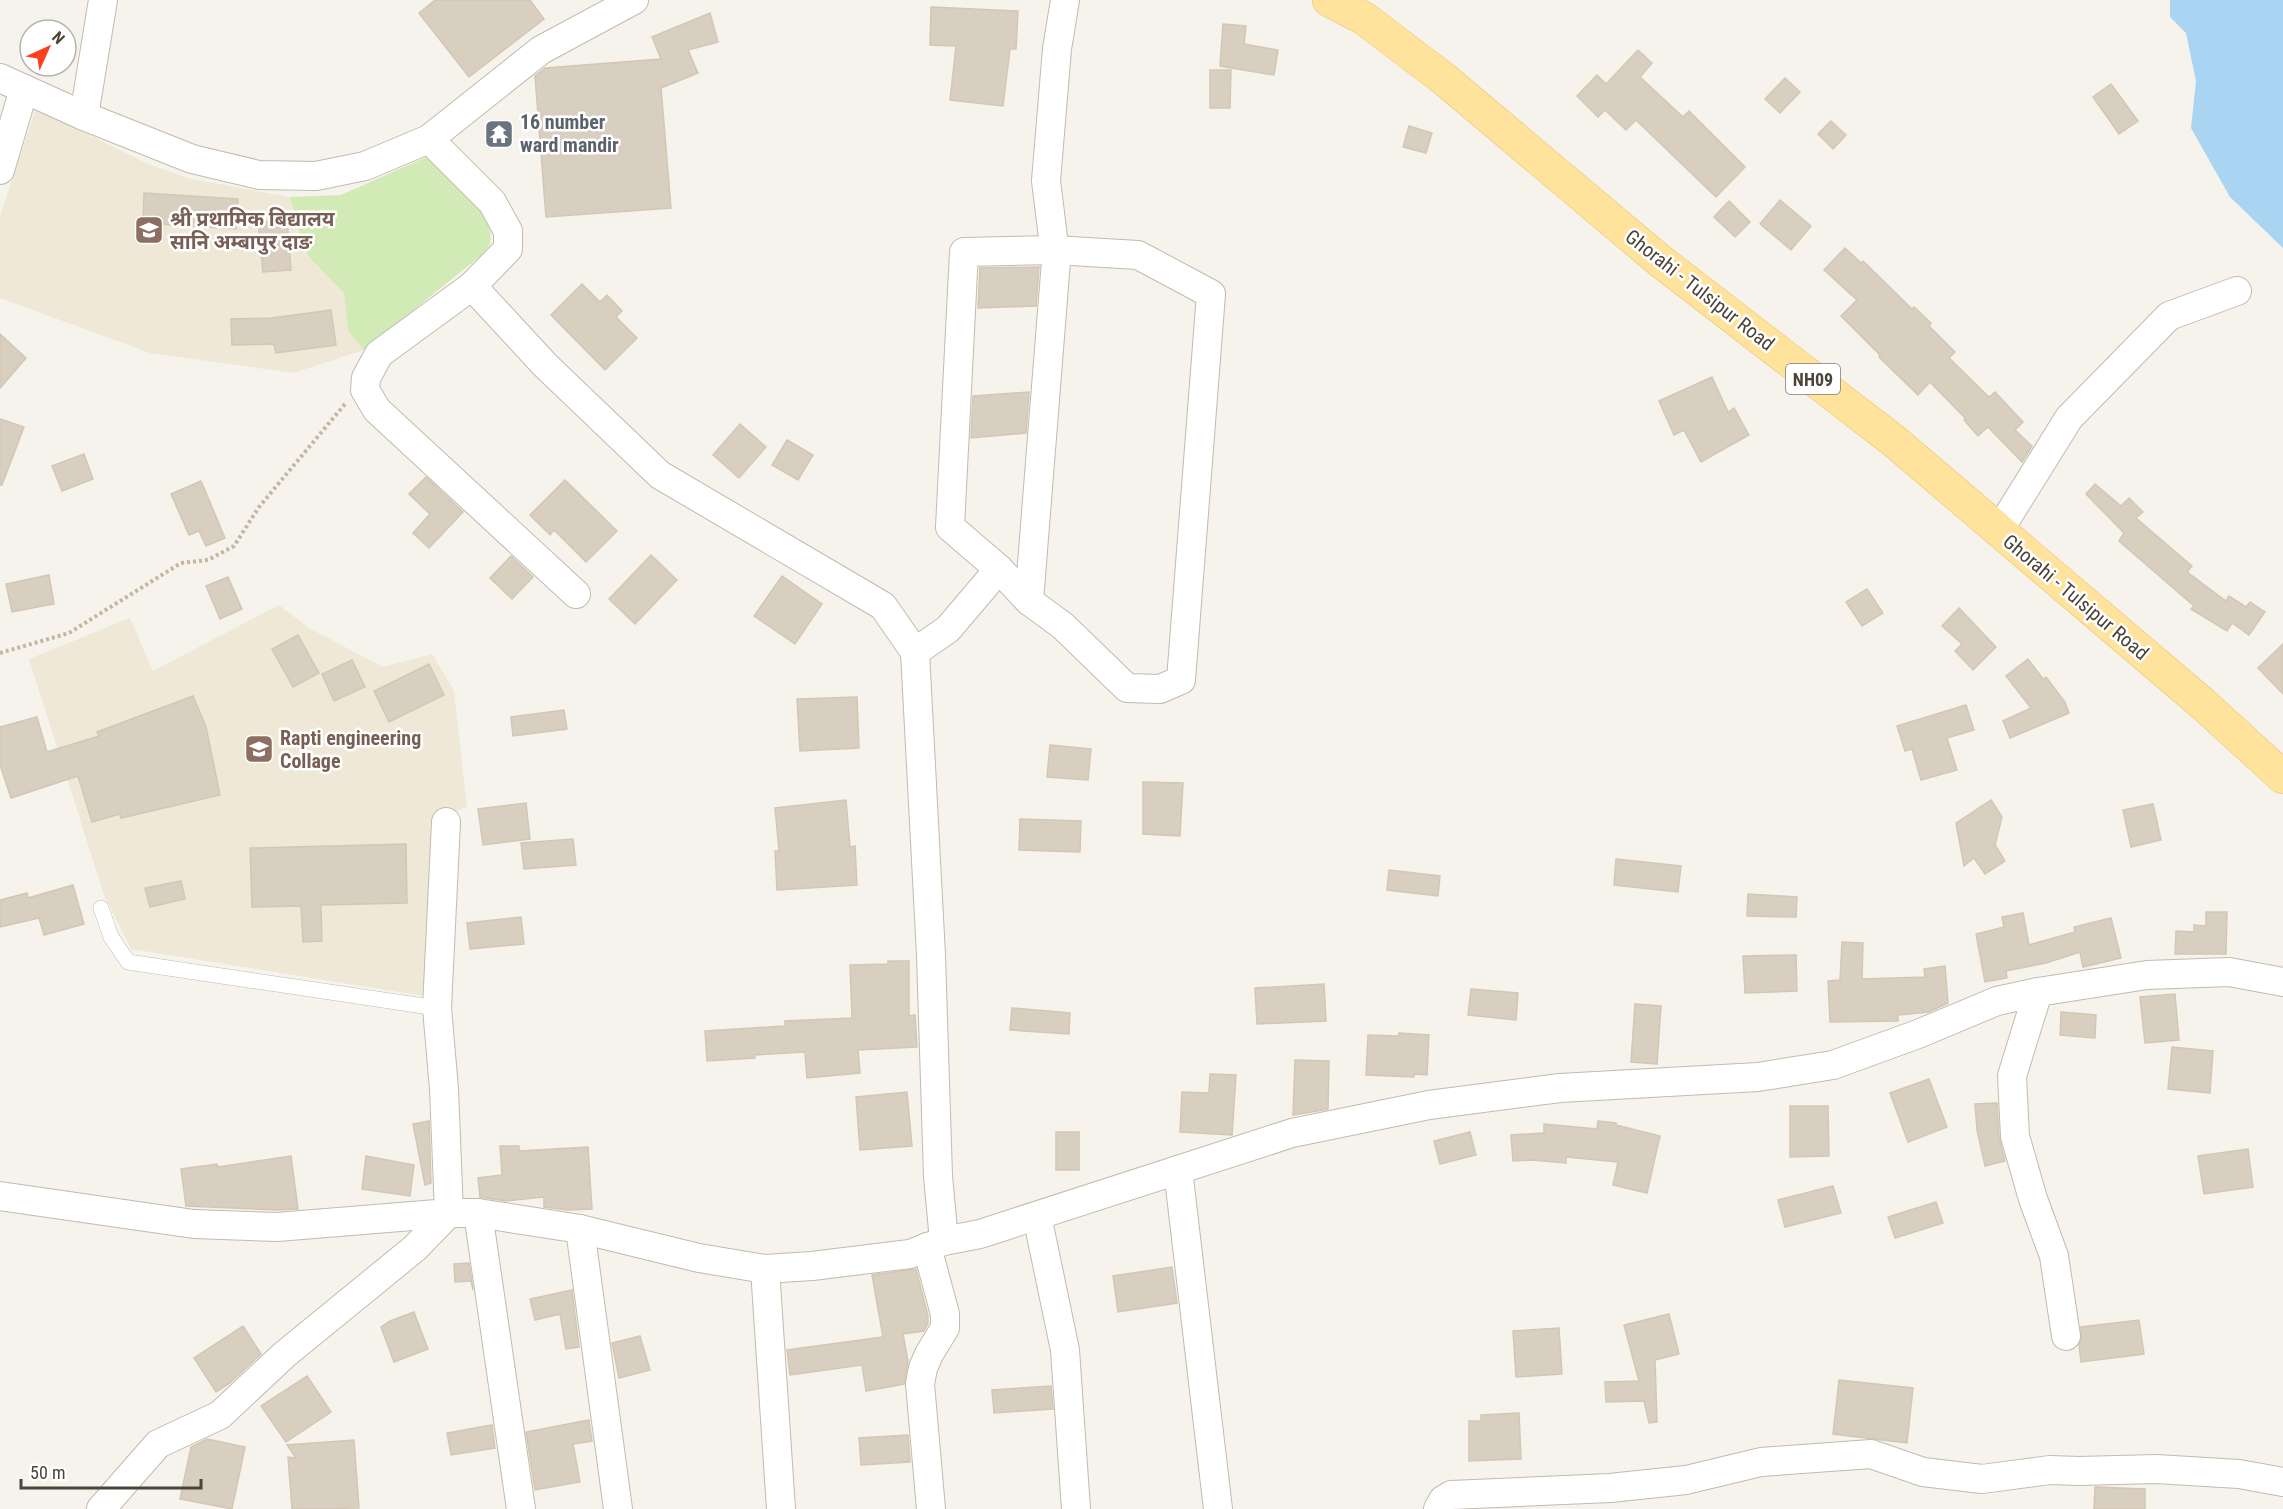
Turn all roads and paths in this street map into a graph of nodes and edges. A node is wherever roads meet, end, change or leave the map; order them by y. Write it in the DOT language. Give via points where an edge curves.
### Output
graph roads {
  1 [pos="103,0"];
  2 [pos="634,0"];
  3 [pos="1065,0"];
  4 [pos="1329,0"];
  5 [pos="12,83"];
  6 [pos="84,116"];
  7 [pos="429,139"];
  8 [pos="0,170"];
  9 [pos="1054,250"];
  10 [pos="472,286"];
  11 [pos="2237,291"];
  12 [pos="366,378"];
  13 [pos="1998,532"];
  14 [pos="999,569"];
  15 [pos="576,594"];
  16 [pos="1029,601"];
  17 [pos="915,652"];
  18 [pos="0,653"];
  19 [pos="2283,777"];
  20 [pos="446,822"];
  21 [pos="101,908"];
  22 [pos="2283,982"];
  23 [pos="2038,992"];
  24 [pos="437,1008"];
  25 [pos="1178,1170"];
  26 [pos="0,1196"];
  27 [pos="449,1213"];
  28 [pos="477,1213"];
  29 [pos="1037,1216"];
  30 [pos="580,1229"];
  31 [pos="936,1244"];
  32 [pos="765,1269"];
  33 [pos="2066,1336"];
  34 [pos="2283,1482"];
  35 [pos="101,1509"];
  36 [pos="521,1509"];
  37 [pos="618,1509"];
  38 [pos="781,1509"];
  39 [pos="931,1509"];
  40 [pos="1076,1509"];
  41 [pos="1218,1509"];
  42 [pos="1438,1509"];
  1 -- 6 [label="street"];
  2 -- 7 [label="street" via="541,50"];
  3 -- 9 [label="street" via="1046,181"];
  4 -- 13 [label="main road, Ghorahi - Tulsipur Road / NH09" via="1365,19 1444,79 1659,260 1894,441"];
  5 -- 6 [label="street"];
  5 -- 8 [label="street"];
  6 -- 7 [label="street" via="192,159 259,175 316,176 365,166"];
  7 -- 10 [label="street" via="492,202 508,231 508,249"];
  9 -- 14 [label="street" via="964,252 950,527"];
  9 -- 16 [label="street"];
  9 -- 16 [label="street" via="1138,255 1211,294 1181,680 1160,689 1127,688 1063,626"];
  10 -- 12 [label="street" via="379,354"];
  10 -- 17 [label="street" via="545,365 660,475 884,606"];
  11 -- 13 [label="street" via="2169,316 2068,418"];
  12 -- 15 [label="street" via="365,390 377,410"];
  12 -- 18 [label="path" via="260,507 234,546 208,560 180,563 69,633"];
  13 -- 19 [label="main road, Ghorahi - Tulsipur Road / NH09" via="2203,704"];
  14 -- 16 [label="street"];
  14 -- 17 [label="street" via="948,629"];
  17 -- 31 [label="street" via="931,955 938,1176"];
  20 -- 24 [label="street"];
  21 -- 24 [label="lane" via="111,937 128,962"];
  22 -- 23 [label="street" via="2229,972 2147,975"];
  23 -- 25 [label="street" via="1997,1001 1833,1065 1758,1077 1560,1088 1429,1105 1292,1133"];
  23 -- 33 [label="street" via="2012,1076 2015,1136 2054,1256"];
  24 -- 27 [label="street"];
  25 -- 29 [label="street"];
  25 -- 41 [label="street"];
  26 -- 27 [label="street" via="194,1224 277,1227"];
  27 -- 28 [label="street"];
  27 -- 35 [label="street" via="415,1248 220,1414 158,1444"];
  28 -- 30 [label="street"];
  28 -- 36 [label="street"];
  29 -- 31 [label="street"];
  29 -- 40 [label="street" via="1065,1350"];
  30 -- 32 [label="street" via="699,1258"];
  30 -- 37 [label="street"];
  31 -- 32 [label="street" via="910,1254"];
  31 -- 39 [label="street" via="945,1328 929,1354 920,1384"];
  32 -- 38 [label="street"];
  34 -- 42 [label="street" via="2239,1474 2156,1469 2050,1470 1982,1479 1923,1472 1871,1454 1761,1462 1686,1480 1620,1487 1451,1495"];
}
